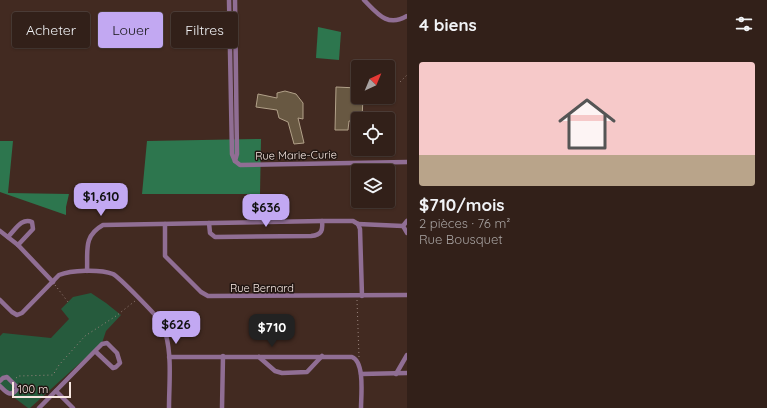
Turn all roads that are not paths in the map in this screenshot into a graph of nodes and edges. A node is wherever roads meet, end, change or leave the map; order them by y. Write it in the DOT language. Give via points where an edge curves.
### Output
graph roads {
  1 [pos="229,0"];
  2 [pos="235,0"];
  3 [pos="364,0"];
  4 [pos="407,16"];
  5 [pos="235,161"];
  6 [pos="407,162"];
  7 [pos="322,221"];
  8 [pos="407,221"];
  9 [pos="209,223"];
  10 [pos="165,224"];
  11 [pos="358,224"];
  12 [pos="403,226"];
  13 [pos="0,232"];
  14 [pos="407,232"];
  15 [pos="8,237"];
  16 [pos="18,245"];
  17 [pos="87,271"];
  18 [pos="53,282"];
  19 [pos="362,296"];
  20 [pos="407,296"];
  21 [pos="0,300"];
  22 [pos="95,351"];
  23 [pos="407,355"];
  24 [pos="223,356"];
  25 [pos="322,356"];
  26 [pos="169,357"];
  27 [pos="259,357"];
  28 [pos="407,373"];
  29 [pos="361,374"];
  30 [pos="396,374"];
  31 [pos="0,381"];
  32 [pos="0,386"];
  33 [pos="56,391"];
  34 [pos="39,408"];
  35 [pos="73,408"];
  36 [pos="169,408"];
  37 [pos="222,408"];
  38 [pos="361,408"];
  1 -- 5 [label="street" via="232,154"];
  2 -- 5 [label="street"];
  3 -- 4 [label="street" via="383,19 395,21"];
  5 -- 6 [label="street, Rue Marie-Curie" via="240,165"];
  7 -- 9 [label="street"];
  7 -- 9 [label="street" via="321,233 311,236 215,237 210,233"];
  7 -- 11 [label="street" via="353,221"];
  8 -- 12 [label="street"];
  9 -- 10 [label="street"];
  10 -- 17 [label="street" via="109,224 96,229 88,241"];
  10 -- 19 [label="street, Rue Bernard" via="165,256 208,296"];
  11 -- 12 [label="street"];
  11 -- 19 [label="street"];
  12 -- 14 [label="street"];
  13 -- 15 [label="street"];
  15 -- 16 [label="street"];
  15 -- 16 [label="street" via="22,222 32,222 33,229"];
  16 -- 18 [label="street"];
  17 -- 18 [label="street" via="67,272 59,275"];
  17 -- 26 [label="street" via="112,274 156,316 166,335"];
  18 -- 21 [label="street" via="20,314 12,312"];
  19 -- 20 [label="street, Rue Bernard"];
  22 -- 22 [label="street" via="113,368 120,363 117,353 107,344 102,344"];
  22 -- 33 [label="street"];
  23 -- 30 [label="street"];
  24 -- 26 [label="street"];
  24 -- 27 [label="street"];
  24 -- 37 [label="street"];
  25 -- 27 [label="street"];
  25 -- 27 [label="street" via="306,372 282,373 274,371"];
  25 -- 29 [label="street" via="355,358"];
  26 -- 36 [label="street"];
  28 -- 30 [label="street"];
  29 -- 30 [label="street"];
  29 -- 38 [label="street"];
  31 -- 32 [label="street" via="7,377 17,389 13,393 7,393"];
  33 -- 34 [label="street"];
  33 -- 35 [label="street"];
}
